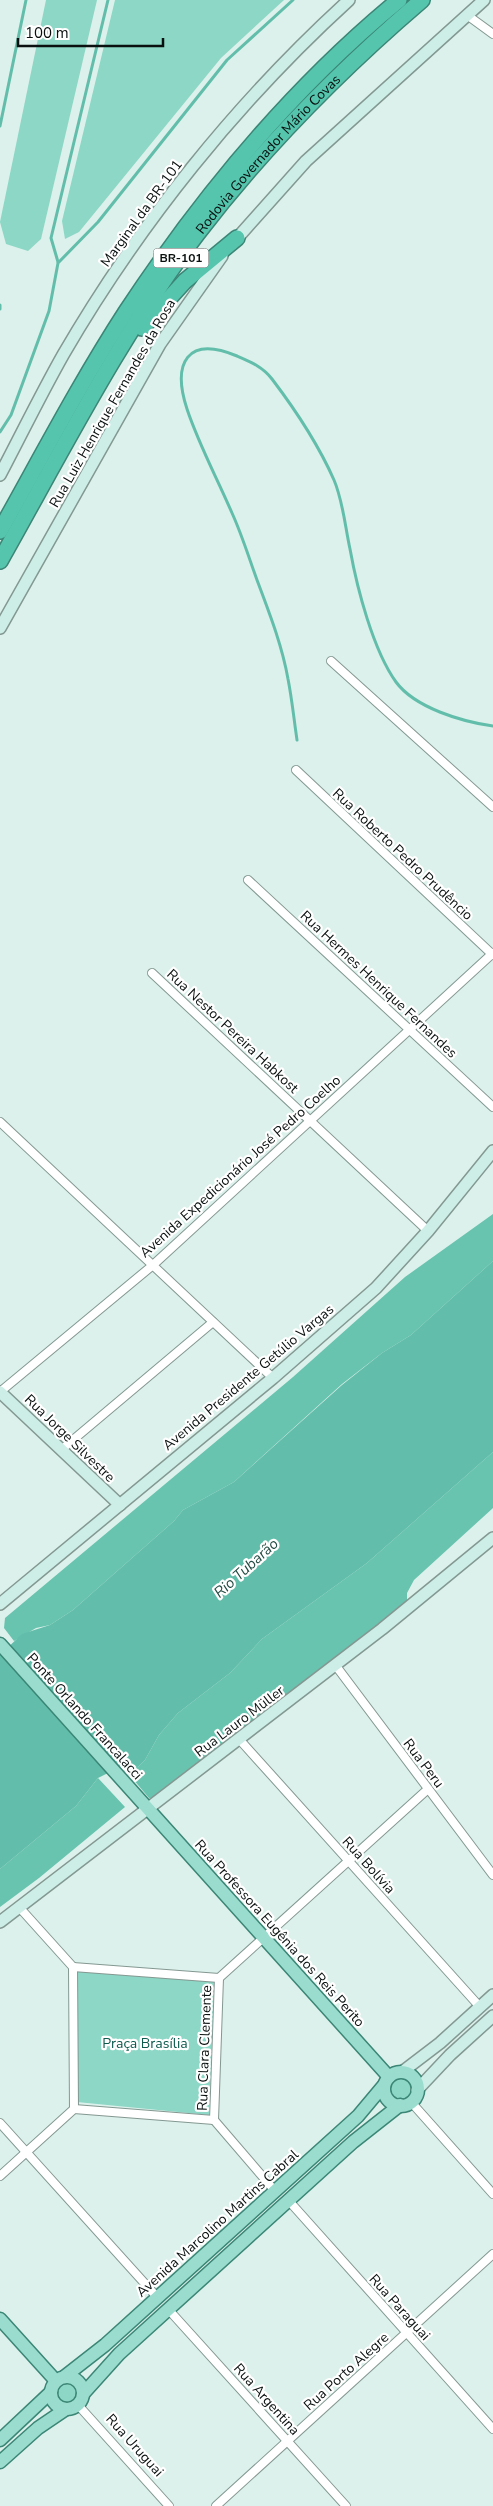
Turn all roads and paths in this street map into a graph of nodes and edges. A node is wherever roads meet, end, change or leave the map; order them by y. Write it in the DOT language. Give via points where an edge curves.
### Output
graph roads {
  1 [pos="349,0"];
  2 [pos="399,0"];
  3 [pos="422,0"];
  4 [pos="484,0"];
  5 [pos="467,15"];
  6 [pos="493,34"];
  7 [pos="237,238"];
  8 [pos="112,363"];
  9 [pos="0,475"];
  10 [pos="0,531"];
  11 [pos="0,561"];
  12 [pos="0,628"];
  13 [pos="331,661"];
  14 [pos="296,770"];
  15 [pos="493,807"];
  16 [pos="248,880"];
  17 [pos="493,954"];
  18 [pos="152,973"];
  19 [pos="410,1030"];
  20 [pos="493,1107"];
  21 [pos="0,1122"];
  22 [pos="311,1122"];
  23 [pos="493,1151"];
  24 [pos="428,1231"];
  25 [pos="152,1265"];
  26 [pos="213,1322"];
  27 [pos="273,1378"];
  28 [pos="0,1392"];
  29 [pos="61,1450"];
  30 [pos="120,1506"];
  31 [pos="493,1538"];
  32 [pos="0,1604"];
  33 [pos="0,1644"];
  34 [pos="336,1666"];
  35 [pos="240,1739"];
  36 [pos="428,1788"];
  37 [pos="149,1809"];
  38 [pos="348,1860"];
  39 [pos="493,1875"];
  40 [pos="19,1907"];
  41 [pos="0,1922"];
  42 [pos="264,1937"];
  43 [pos="74,1967"];
  44 [pos="219,1978"];
  45 [pos="493,1995"];
  46 [pos="480,2007"];
  47 [pos="492,2019"];
  48 [pos="402,2072"];
  49 [pos="386,2081"];
  50 [pos="418,2090"];
  51 [pos="406,2104"];
  52 [pos="74,2109"];
  53 [pos="214,2120"];
  54 [pos="0,2123"];
  55 [pos="26,2152"];
  56 [pos="0,2176"];
  57 [pos="275,2191"];
  58 [pos="493,2194"];
  59 [pos="289,2201"];
  60 [pos="493,2254"];
  61 [pos="157,2297"];
  62 [pos="168,2309"];
  63 [pos="0,2319"];
  64 [pos="406,2332"];
  65 [pos="57,2383"];
  66 [pos="75,2403"];
  67 [pos="493,2429"];
  68 [pos="0,2440"];
  69 [pos="287,2441"];
  70 [pos="0,2462"];
  71 [pos="169,2506"];
  72 [pos="216,2506"];
  73 [pos="346,2506"];
  1 -- 9 [label="main road, Marginal da BR-101" via="253,95 196,162 129,252 63,355"];
  2 -- 10 [label="highway, Rodovia Governador Mário Covas / BR-101" via="279,116 184,229 100,354"];
  3 -- 8 [label="highway, Rodovia Governador Mário Covas / BR-101" via="316,97 232,192 170,272"];
  4 -- 5 [label="main road, Rua Luiz Henrique Fernandes da Rosa"];
  5 -- 6 [label="street"];
  5 -- 7 [label="main road, Rua Luiz Henrique Fernandes da Rosa" via="306,161"];
  7 -- 8 [label="highway" via="179,287"];
  7 -- 12 [label="main road, Rua Luiz Henrique Fernandes da Rosa" via="160,344"];
  8 -- 11 [label="highway, Rodovia Governador Mário Covas / BR-101"];
  13 -- 15 [label="street"];
  14 -- 17 [label="street, Rua Roberto Pedro Prudêncio"];
  16 -- 19 [label="street, Rua Hermes Henrique Fernandes"];
  17 -- 19 [label="street, Avenida Expedicionário José Pedro Coelho"];
  18 -- 22 [label="street, Rua Nestor Pereira Habkost"];
  19 -- 20 [label="street, Rua Hermes Henrique Fernandes"];
  19 -- 22 [label="street, Avenida Expedicionário José Pedro Coelho"];
  21 -- 25 [label="street"];
  22 -- 24 [label="street, Rua Nestor Pereira Habkost"];
  22 -- 25 [label="street, Avenida Expedicionário José Pedro Coelho"];
  23 -- 24 [label="main road, Avenida Presidente Getúlio Vargas"];
  24 -- 27 [label="main road, Avenida Presidente Getúlio Vargas" via="376,1288"];
  25 -- 26 [label="street"];
  25 -- 28 [label="street, Avenida Expedicionário José Pedro Coelho"];
  26 -- 27 [label="street"];
  26 -- 29 [label="street"];
  27 -- 30 [label="main road, Avenida Presidente Getúlio Vargas"];
  28 -- 29 [label="main road, Rua Jorge Silvestre"];
  29 -- 30 [label="main road, Rua Jorge Silvestre"];
  30 -- 32 [label="main road, Avenida Presidente Getúlio Vargas"];
  31 -- 34 [label="main road, Rua Lauro Müller"];
  33 -- 37 [label="main road, Ponte Orlando Francalacci"];
  34 -- 35 [label="main road, Rua Lauro Müller"];
  34 -- 36 [label="street, Rua Peru"];
  35 -- 37 [label="main road, Rua Lauro Müller"];
  35 -- 38 [label="street, Rua Bolívia"];
  36 -- 38 [label="street"];
  36 -- 39 [label="street, Rua Peru"];
  37 -- 40 [label="main road, Rua Lauro Müller"];
  37 -- 42 [label="main road, Rua Professora Eugênia dos Reis Perito"];
  38 -- 42 [label="street"];
  38 -- 46 [label="street, Rua Bolívia"];
  40 -- 41 [label="main road, Rua Lauro Müller"];
  40 -- 43 [label="street"];
  42 -- 44 [label="street"];
  42 -- 49 [label="main road, Rua Professora Eugênia dos Reis Perito"];
  43 -- 44 [label="street"];
  43 -- 52 [label="street"];
  44 -- 53 [label="street, Rua Clara Clemente"];
  45 -- 46 [label="main road"];
  46 -- 48 [label="main road"];
  47 -- 50 [label="main road" via="450,2055"];
  48 -- 49 [label="main road"];
  48 -- 50 [label="main road" via="412,2076"];
  49 -- 51 [label="main road" via="388,2099"];
  49 -- 57 [label="main road, Avenida Marcolino Martins Cabral" via="358,2116"];
  50 -- 51 [label="main road"];
  51 -- 58 [label="street"];
  51 -- 59 [label="main road" via="366,2131"];
  52 -- 53 [label="street"];
  52 -- 55 [label="street"];
  53 -- 57 [label="street"];
  54 -- 55 [label="street"];
  55 -- 56 [label="street"];
  55 -- 61 [label="street"];
  57 -- 61 [label="main road, Avenida Marcolino Martins Cabral"];
  59 -- 62 [label="main road"];
  59 -- 64 [label="street, Rua Paraguai"];
  60 -- 64 [label="street, Rua Porto Alegre"];
  61 -- 65 [label="main road, Avenida Marcolino Martins Cabral"];
  62 -- 66 [label="main road" via="109,2363"];
  62 -- 69 [label="street, Rua Argentina"];
  63 -- 65 [label="main road"];
  64 -- 67 [label="street, Rua Paraguai"];
  64 -- 69 [label="street, Rua Porto Alegre"];
  65 -- 66 [label="main road" via="53,2402"];
  65 -- 66 [label="main road" via="78,2381"];
  65 -- 68 [label="main road, Avenida Marcolino Martins Cabral"];
  66 -- 70 [label="main road" via="38,2428"];
  66 -- 71 [label="street, Rua Uruguai"];
  69 -- 72 [label="street, Rua Porto Alegre"];
  69 -- 73 [label="street, Rua Argentina"];
}
